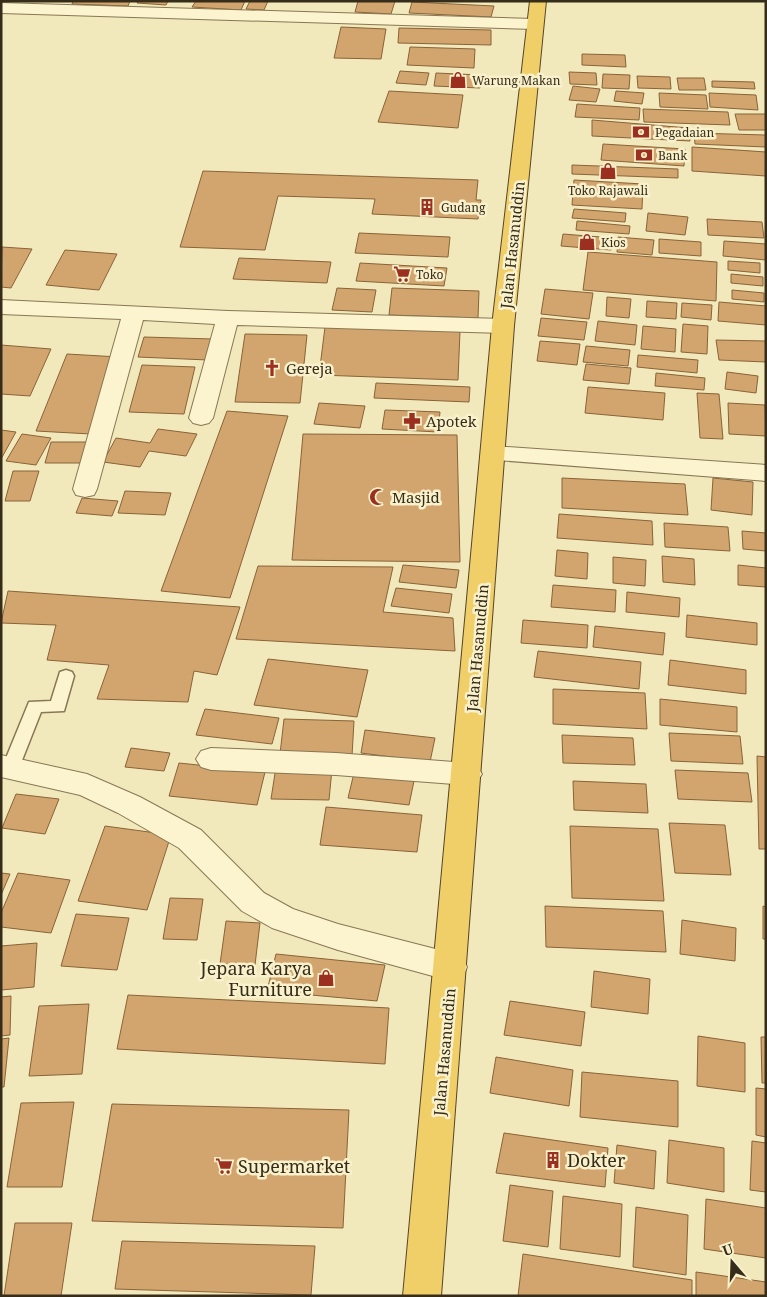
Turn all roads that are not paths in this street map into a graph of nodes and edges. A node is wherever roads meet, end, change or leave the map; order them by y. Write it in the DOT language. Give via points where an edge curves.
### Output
graph roads {
  1 [pos="1,8"];
  2 [pos="536,13"];
  3 [pos="2,310"];
  4 [pos="134,314"];
  5 [pos="228,318"];
  6 [pos="503,326"];
  7 [pos="201,418"];
  8 [pos="493,454"];
  9 [pos="766,474"];
  10 [pos="85,489"];
  11 [pos="66,676"];
  12 [pos="211,759"];
  13 [pos="6,767"];
  14 [pos="467,774"];
  15 [pos="451,967"];
  16 [pos="422,1296"];
  1 -- 2 [label="street"];
  2 -- 6 [label="highway, Jalan Hasanuddin"];
  3 -- 4 [label="street"];
  4 -- 5 [label="street"];
  4 -- 10 [label="street"];
  5 -- 6 [label="street"];
  5 -- 7 [label="street"];
  6 -- 8 [label="highway, Jalan Hasanuddin"];
  8 -- 9 [label="street"];
  8 -- 14 [label="highway, Jalan Hasanuddin"];
  11 -- 13 [label="lane" via="58,706 35,706"];
  12 -- 14 [label="street"];
  13 -- 15 [label="street" via="87,785 130,805 190,839 253,902 283,919"];
  14 -- 15 [label="highway, Jalan Hasanuddin"];
  15 -- 16 [label="highway, Jalan Hasanuddin"];
}
